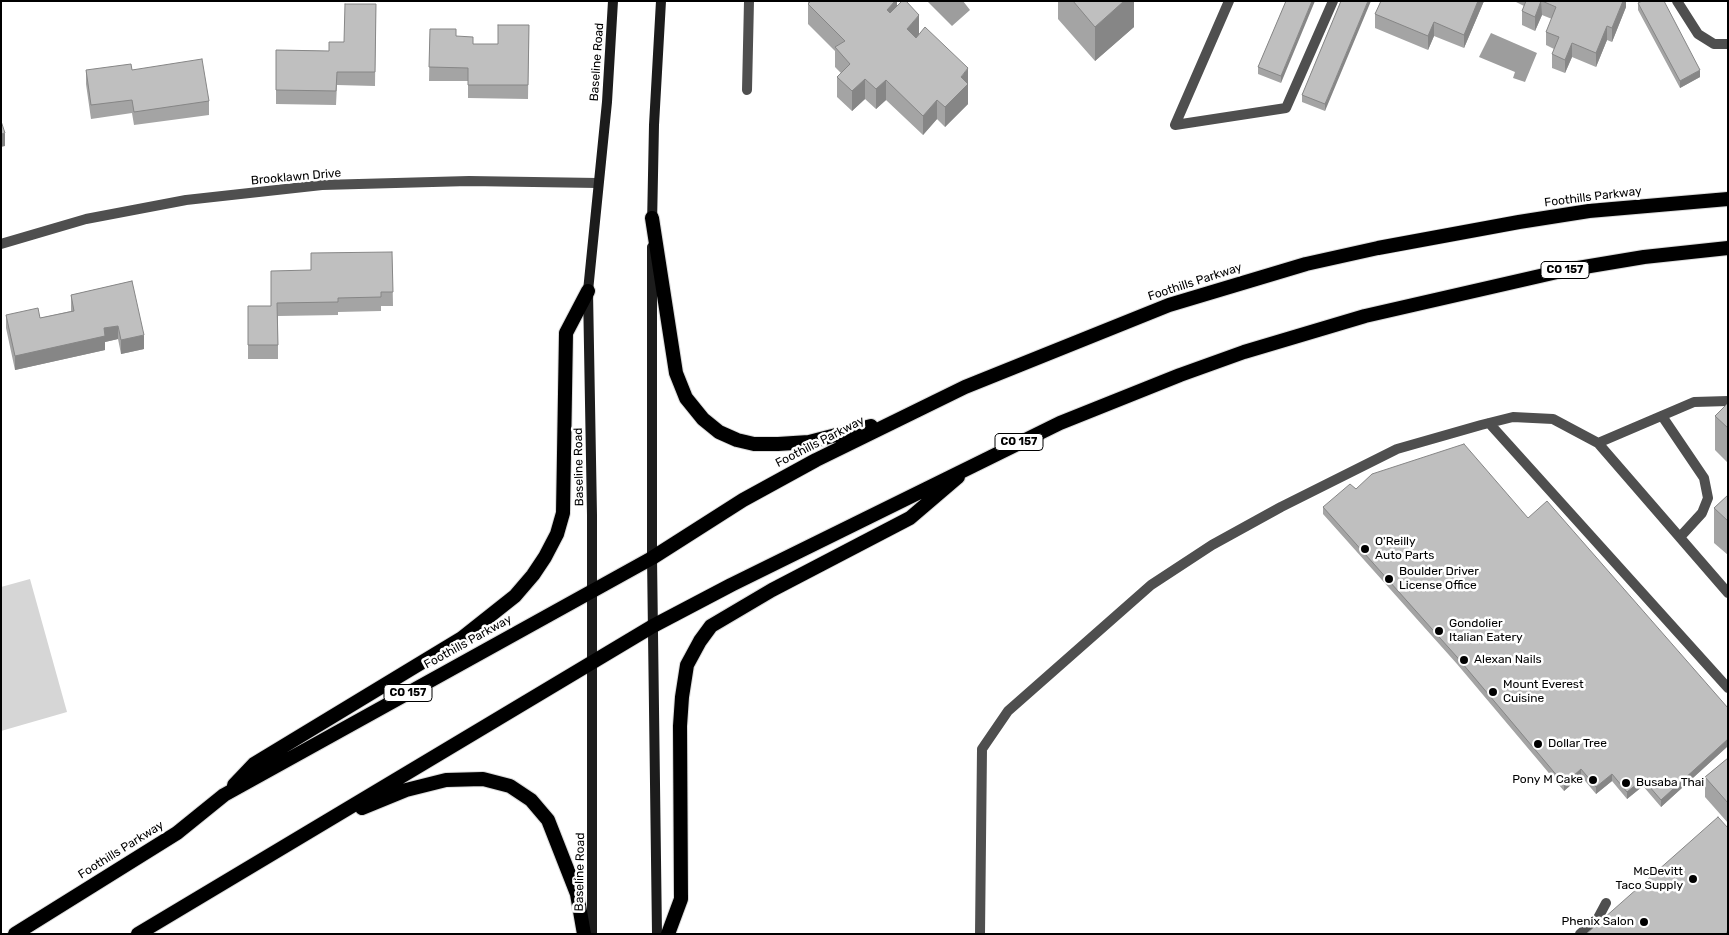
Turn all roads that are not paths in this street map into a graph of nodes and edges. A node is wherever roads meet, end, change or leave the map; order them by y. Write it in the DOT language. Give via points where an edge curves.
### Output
graph roads {
  1 [pos="613,1"];
  2 [pos="661,1"];
  3 [pos="749,1"];
  4 [pos="1229,1"];
  5 [pos="1333,1"];
  6 [pos="1678,2"];
  7 [pos="1728,44"];
  8 [pos="747,90"];
  9 [pos="598,183"];
  10 [pos="1728,198"];
  11 [pos="652,218"];
  12 [pos="1,244"];
  13 [pos="1728,248"];
  14 [pos="588,291"];
  15 [pos="1728,400"];
  16 [pos="1662,416"];
  17 [pos="896,420"];
  18 [pos="1489,423"];
  19 [pos="1598,443"];
  20 [pos="976,463"];
  21 [pos="1680,538"];
  22 [pos="652,558"];
  23 [pos="592,590"];
  24 [pos="1728,593"];
  25 [pos="653,626"];
  26 [pos="593,661"];
  27 [pos="1728,688"];
  28 [pos="224,796"];
  29 [pos="317,827"];
  30 [pos="1606,903"];
  31 [pos="15,934"];
  32 [pos="138,934"];
  33 [pos="584,934"];
  34 [pos="592,934"];
  35 [pos="657,934"];
  36 [pos="668,934"];
  37 [pos="980,934"];
  38 [pos="1580,934"];
  1 -- 9 [label="main road, Baseline Road"];
  2 -- 11 [label="main road"];
  3 -- 8 [label="street"];
  4 -- 5 [label="street" via="1175,125 1286,108"];
  6 -- 7 [label="street" via="1698,34 1714,44"];
  9 -- 12 [label="street, Brooklawn Drive" via="469,181 322,185 186,200 86,219"];
  9 -- 14 [label="main road, Baseline Road"];
  10 -- 17 [label="highway, Foothills Parkway / CO 157" via="1589,211 1388,246 1306,264 1169,305 1019,365"];
  11 -- 17 [label="highway" via="676,373 686,398 703,419 719,432 754,444 809,442"];
  11 -- 22 [label="main road"];
  13 -- 20 [label="highway, CO 157" via="1566,270 1364,316 1180,375 1060,422"];
  14 -- 23 [label="main road, Baseline Road"];
  14 -- 28 [label="highway" via="566,333 563,513 557,534 533,575 515,596 462,638 254,764"];
  15 -- 16 [label="street" via="1694,402"];
  16 -- 19 [label="street"];
  16 -- 21 [label="street" via="1704,478 1708,498 1702,513"];
  17 -- 22 [label="highway, Foothills Parkway / CO 157" via="743,500"];
  18 -- 19 [label="street" via="1513,417 1553,419"];
  18 -- 27 [label="street"];
  18 -- 37 [label="street" via="1397,449 1212,545 1151,585 1008,711 982,749"];
  19 -- 21 [label="street"];
  20 -- 25 [label="highway, CO 157"];
  20 -- 36 [label="highway" via="910,518 772,590 711,626 700,641 687,665 682,696 680,899"];
  21 -- 24 [label="street"];
  22 -- 23 [label="highway, Foothills Parkway / CO 157"];
  22 -- 25 [label="main road"];
  23 -- 26 [label="main road, Baseline Road"];
  23 -- 28 [label="highway, Foothills Parkway / CO 157"];
  25 -- 26 [label="highway, CO 157"];
  25 -- 35 [label="main road"];
  26 -- 29 [label="highway, CO 157"];
  26 -- 34 [label="main road, Baseline Road"];
  28 -- 31 [label="highway, Foothills Parkway / CO 157" via="177,833"];
  29 -- 32 [label="highway, CO 157"];
  29 -- 33 [label="highway" via="406,790 446,780 483,779 510,786 531,800 548,820 577,894"];
  30 -- 38 [label="street" via="1598,918"];
}
